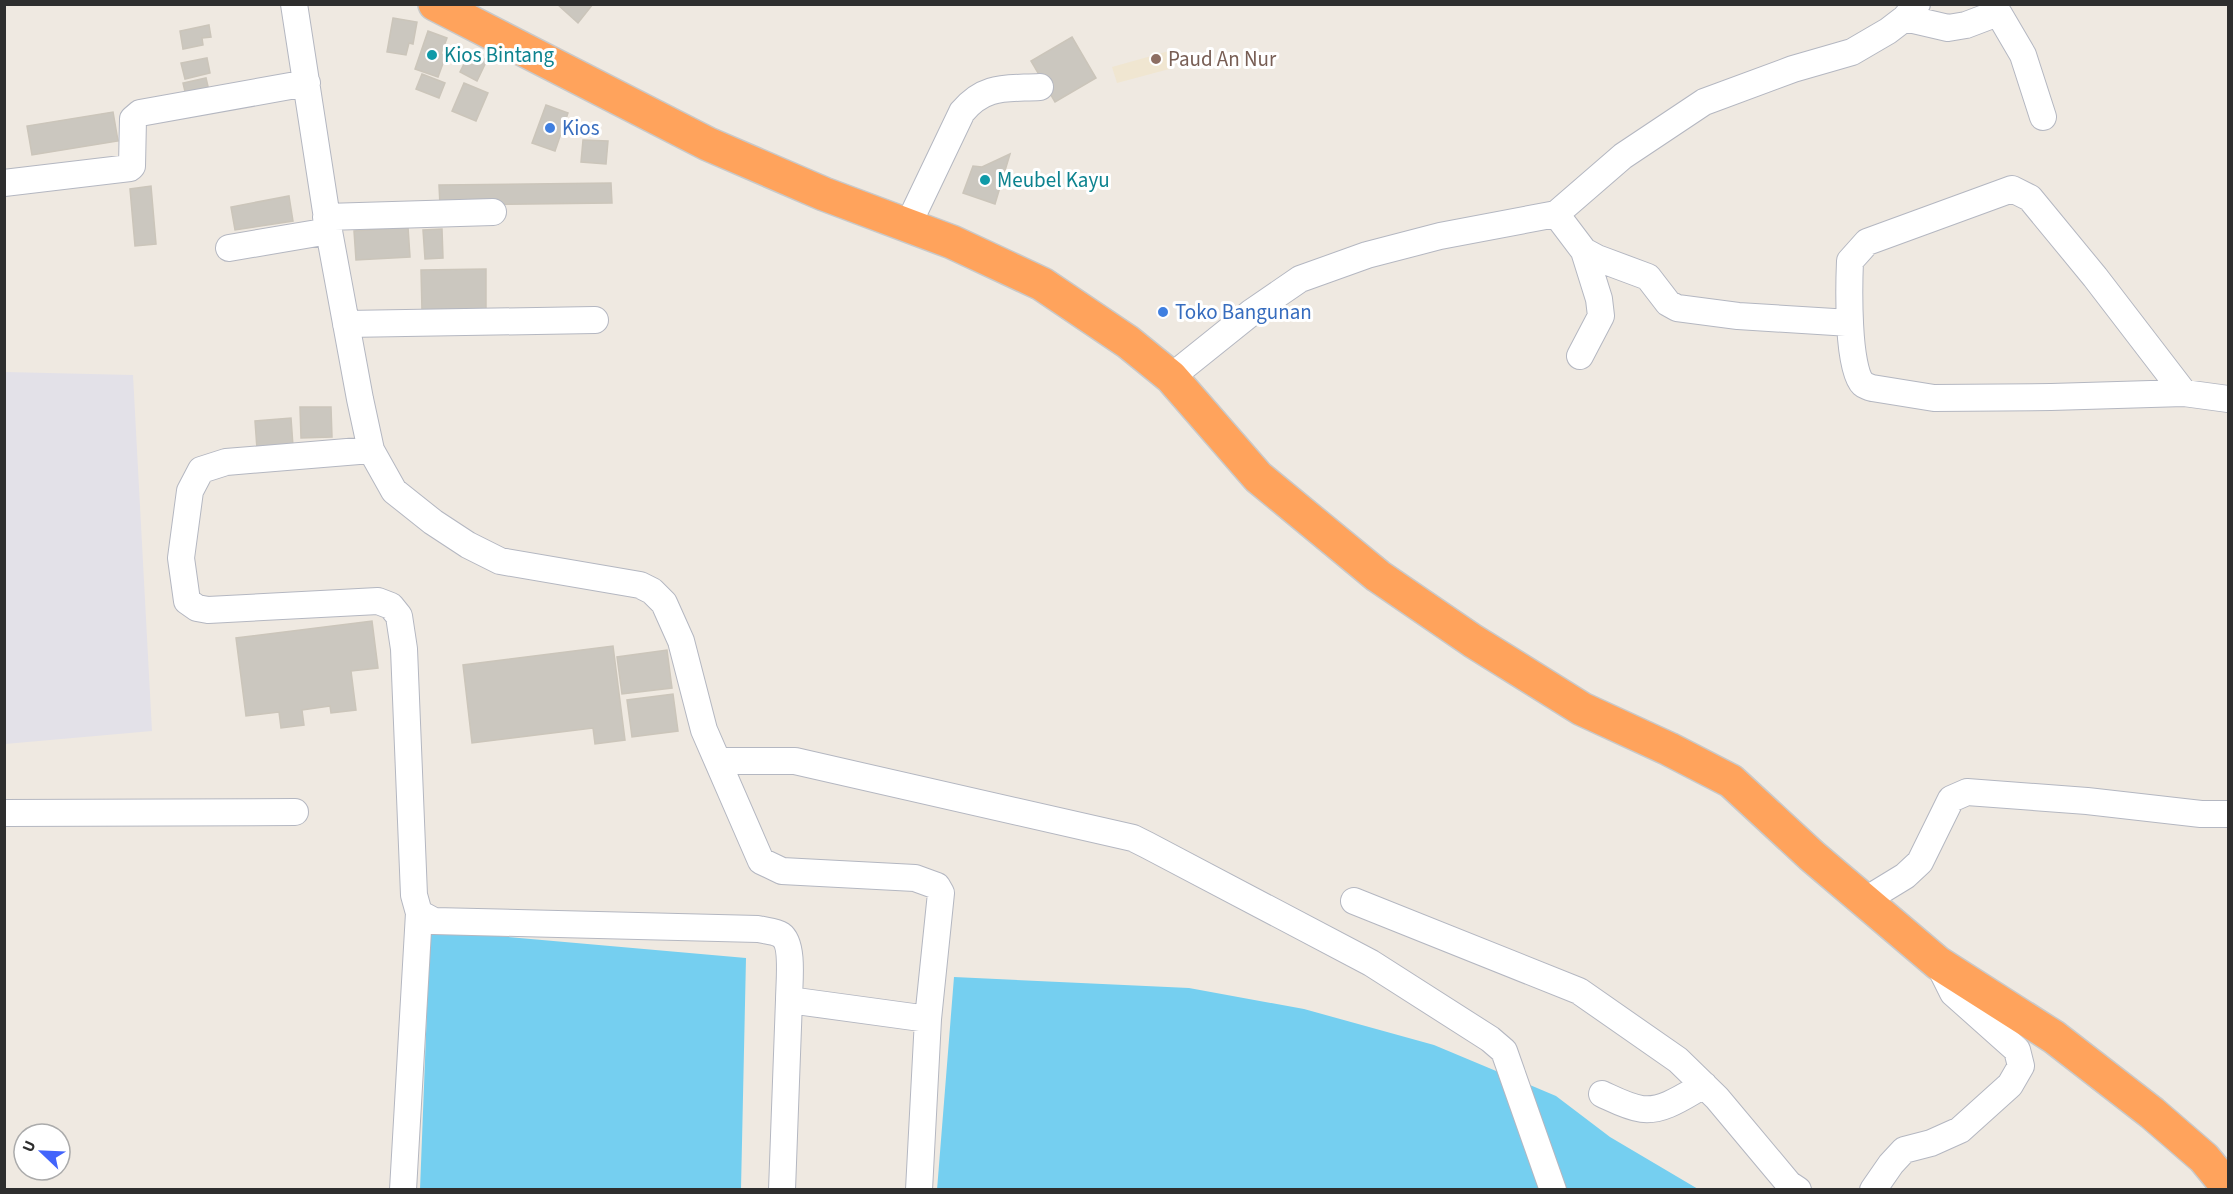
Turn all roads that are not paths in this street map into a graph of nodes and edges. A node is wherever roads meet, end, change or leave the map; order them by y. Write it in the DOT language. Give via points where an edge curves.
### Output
graph roads {
  1 [pos="294,4"];
  2 [pos="435,4"];
  3 [pos="1911,11"];
  4 [pos="307,83"];
  5 [pos="1040,87"];
  6 [pos="2043,117"];
  7 [pos="4,183"];
  8 [pos="493,212"];
  9 [pos="1556,214"];
  10 [pos="327,224"];
  11 [pos="908,225"];
  12 [pos="229,248"];
  13 [pos="1584,250"];
  14 [pos="595,320"];
  15 [pos="1850,323"];
  16 [pos="346,324"];
  17 [pos="1580,356"];
  18 [pos="1171,377"];
  19 [pos="2184,393"];
  20 [pos="2229,399"];
  21 [pos="371,450"];
  22 [pos="718,760"];
  23 [pos="295,812"];
  24 [pos="4,813"];
  25 [pos="2229,814"];
  26 [pos="1354,901"];
  27 [pos="1864,901"];
  28 [pos="419,913"];
  29 [pos="1938,963"];
  30 [pos="789,1000"];
  31 [pos="928,1019"];
  32 [pos="1704,1085"];
  33 [pos="1602,1094"];
  34 [pos="2229,1187"];
  35 [pos="403,1190"];
  36 [pos="782,1190"];
  37 [pos="919,1190"];
  38 [pos="1553,1190"];
  39 [pos="1798,1190"];
  40 [pos="1873,1190"];
  1 -- 4 [label="street"];
  2 -- 11 [label="highway" via="708,144"];
  3 -- 6 [label="street" via="1948,28 2000,14 2024,55"];
  3 -- 9 [label="street" via="1852,52 1704,102 1623,156"];
  4 -- 7 [label="street" via="140,113 133,119 130,168"];
  4 -- 10 [label="street"];
  5 -- 11 [label="street" via="990,91 973,98 962,112"];
  8 -- 10 [label="street"];
  9 -- 13 [label="street"];
  9 -- 18 [label="street" via="1408,244 1300,279"];
  10 -- 12 [label="street"];
  10 -- 16 [label="street"];
  11 -- 18 [label="highway" via="1042,284 1128,342"];
  13 -- 15 [label="street" via="1647,277 1677,308"];
  13 -- 17 [label="street" via="1601,316"];
  14 -- 16 [label="street"];
  15 -- 19 [label="street" via="1857,373 1863,384 1872,388 1934,398"];
  15 -- 19 [label="street" via="1850,261 1867,242 2012,189 2030,198"];
  16 -- 21 [label="street"];
  18 -- 27 [label="highway" via="1258,477 1378,576 1582,709 1731,781"];
  19 -- 20 [label="street"];
  21 -- 22 [label="street" via="394,491 459,539 500,561 640,585 652,591 664,603 681,641 704,730"];
  21 -- 28 [label="street" via="226,462 201,470 190,490 181,558 187,601 197,608 378,601 392,606 399,616 404,649 414,895"];
  22 -- 31 [label="street" via="760,861 782,872 915,878 937,885 941,893"];
  22 -- 38 [label="street" via="795,761 1133,838 1147,845 1371,963 1504,1051"];
  23 -- 24 [label="street"];
  25 -- 27 [label="street" via="1967,792 1951,799 1920,862"];
  26 -- 32 [label="street" via="1574,988 1678,1060"];
  27 -- 29 [label="highway"];
  28 -- 30 [label="street" via="434,921 758,929 779,933 789,946"];
  28 -- 35 [label="street"];
  29 -- 34 [label="highway" via="2054,1037 2152,1113 2196,1151"];
  29 -- 40 [label="street" via="1953,993 2016,1050 2021,1066 2010,1085 1960,1131 1904,1150"];
  30 -- 31 [label="street"];
  30 -- 36 [label="street"];
  31 -- 37 [label="street"];
  32 -- 33 [label="street" via="1668,1105 1646,1110"];
  32 -- 39 [label="street"];
}
